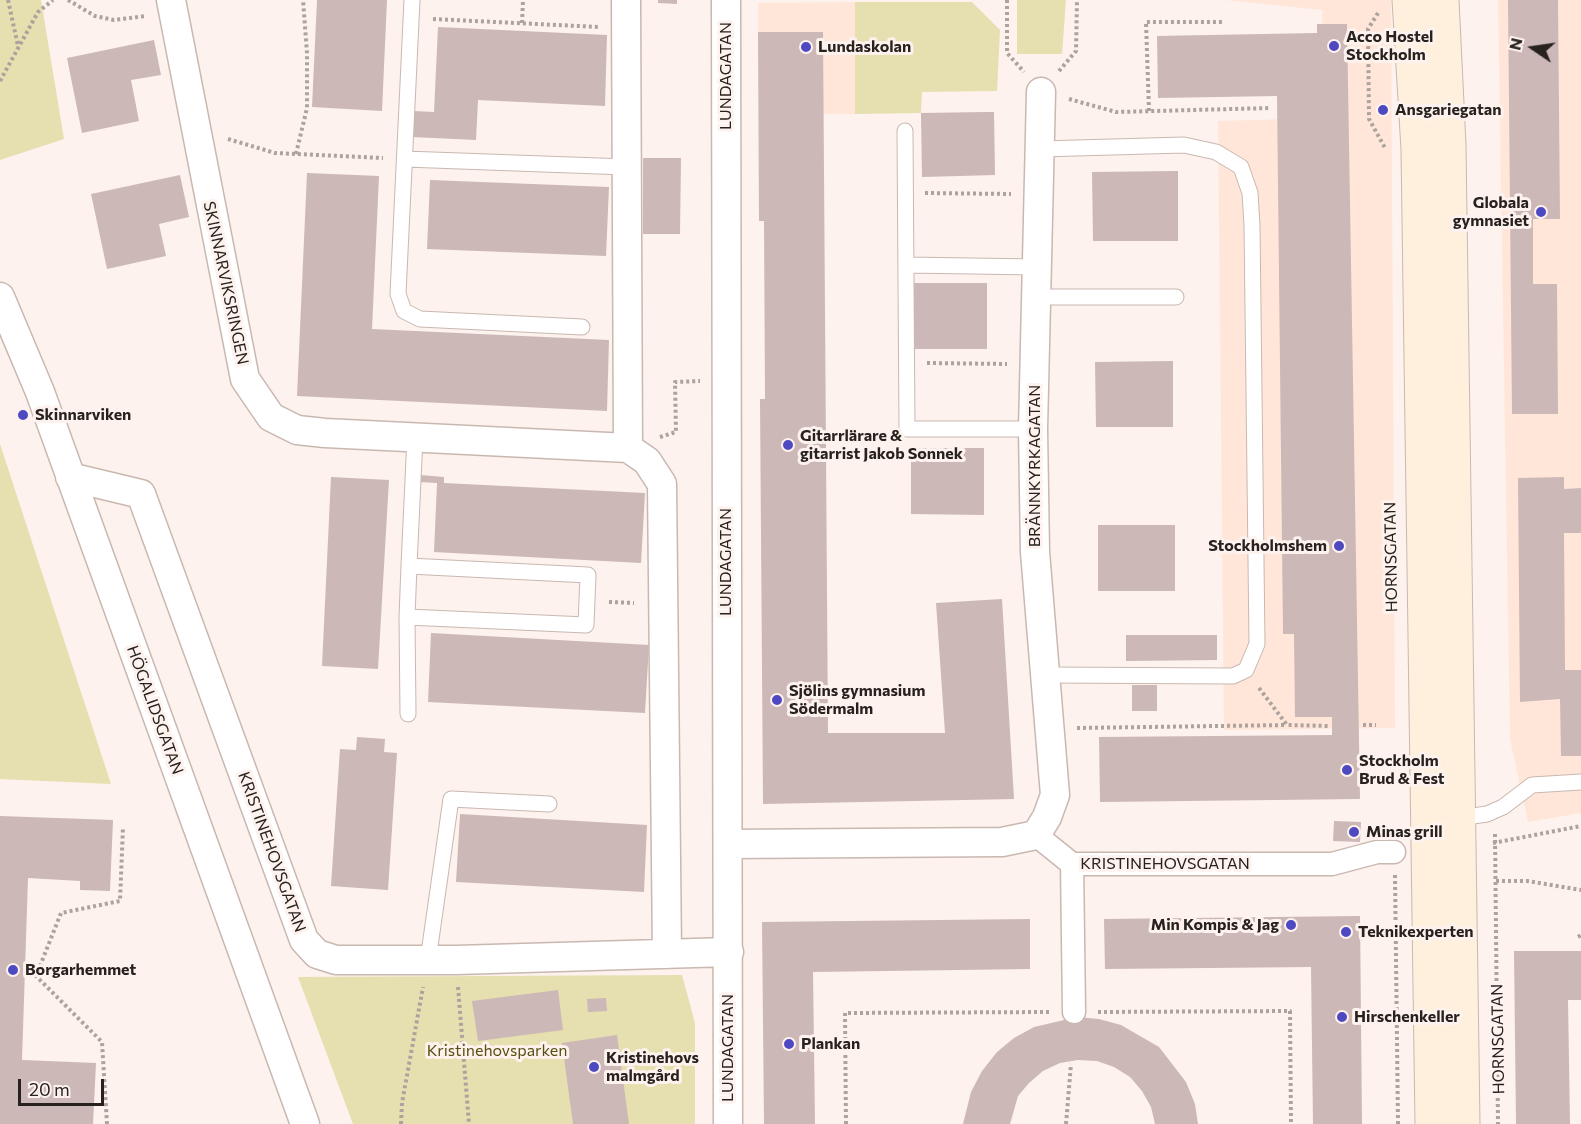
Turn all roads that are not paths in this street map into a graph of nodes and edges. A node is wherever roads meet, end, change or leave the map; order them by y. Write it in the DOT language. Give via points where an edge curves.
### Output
graph roads {
  1 [pos="412,0"];
  2 [pos="726,0"];
  3 [pos="1442,0"];
  4 [pos="1395,5"];
  5 [pos="160,8"];
  6 [pos="626,14"];
  7 [pos="1041,92"];
  8 [pos="905,131"];
  9 [pos="1040,149"];
  10 [pos="405,159"];
  11 [pos="626,167"];
  12 [pos="906,265"];
  13 [pos="1037,267"];
  14 [pos="0,297"];
  15 [pos="1036,297"];
  16 [pos="1176,297"];
  17 [pos="582,327"];
  18 [pos="1033,429"];
  19 [pos="415,437"];
  20 [pos="628,448"];
  21 [pos="70,477"];
  22 [pos="409,566"];
  23 [pos="407,616"];
  24 [pos="1047,675"];
  25 [pos="408,714"];
  26 [pos="1581,783"];
  27 [pos="549,804"];
  28 [pos="1459,818"];
  29 [pos="1427,819"];
  30 [pos="1036,835"];
  31 [pos="729,844"];
  32 [pos="1394,852"];
  33 [pos="1072,864"];
  34 [pos="729,952"];
  35 [pos="667,954"];
  36 [pos="428,960"];
  37 [pos="1074,1012"];
  38 [pos="305,1124"];
  39 [pos="728,1124"];
  40 [pos="1432,1124"];
  41 [pos="1463,1124"];
  1 -- 10 [label="lane"];
  2 -- 31 [label="street, LUNDAGATAN"];
  3 -- 28 [label="main road" via="1449,145"];
  4 -- 29 [label="main road, HORNSGATAN" via="1418,149"];
  5 -- 19 [label="street, SKINNARVIKSRINGEN" via="245,379 271,417 297,430"];
  6 -- 11 [label="street"];
  7 -- 9 [label="street, BRÄNNKYRKAGATAN"];
  8 -- 12 [label="lane"];
  9 -- 13 [label="street, BRÄNNKYRKAGATAN"];
  9 -- 24 [label="lane" via="1184,145 1216,152 1241,167 1250,193 1252,225 1257,644 1246,670 1233,676"];
  10 -- 11 [label="lane"];
  10 -- 17 [label="lane" via="398,294 404,311 420,319"];
  11 -- 20 [label="street"];
  12 -- 13 [label="lane"];
  12 -- 18 [label="lane" via="907,429"];
  13 -- 15 [label="street, BRÄNNKYRKAGATAN"];
  14 -- 21 [label="street, HÖGALIDSGATAN"];
  15 -- 16 [label="lane"];
  15 -- 18 [label="street, BRÄNNKYRKAGATAN"];
  18 -- 24 [label="street, BRÄNNKYRKAGATAN" via="1035,552"];
  19 -- 20 [label="street, SKINNARVIKSRINGEN"];
  19 -- 22 [label="lane"];
  20 -- 35 [label="street" via="647,461 662,484"];
  21 -- 36 [label="street, KRISTINEHOVSGATAN" via="141,494 304,940 317,954 336,960"];
  21 -- 38 [label="street, HÖGALIDSGATAN"];
  22 -- 23 [label="lane"];
  22 -- 23 [label="lane" via="588,575 588,601 586,625"];
  23 -- 25 [label="lane"];
  24 -- 30 [label="street, BRÄNNKYRKAGATAN" via="1055,795"];
  26 -- 28 [label="lane" via="1532,785 1503,807"];
  27 -- 36 [label="lane" via="451,799"];
  28 -- 29 [label="main road"];
  28 -- 41 [label="main road"];
  29 -- 40 [label="main road, HORNSGATAN"];
  30 -- 31 [label="street" via="1002,842"];
  30 -- 33 [label="street, KRISTINEHOVSGATAN"];
  31 -- 34 [label="street, LUNDAGATAN"];
  32 -- 33 [label="street, KRISTINEHOVSGATAN" via="1377,852 1332,864"];
  33 -- 37 [label="street"];
  34 -- 35 [label="street, KRISTINEHOVSGATAN"];
  34 -- 39 [label="street, LUNDAGATAN"];
  35 -- 36 [label="street, KRISTINEHOVSGATAN"];
}
